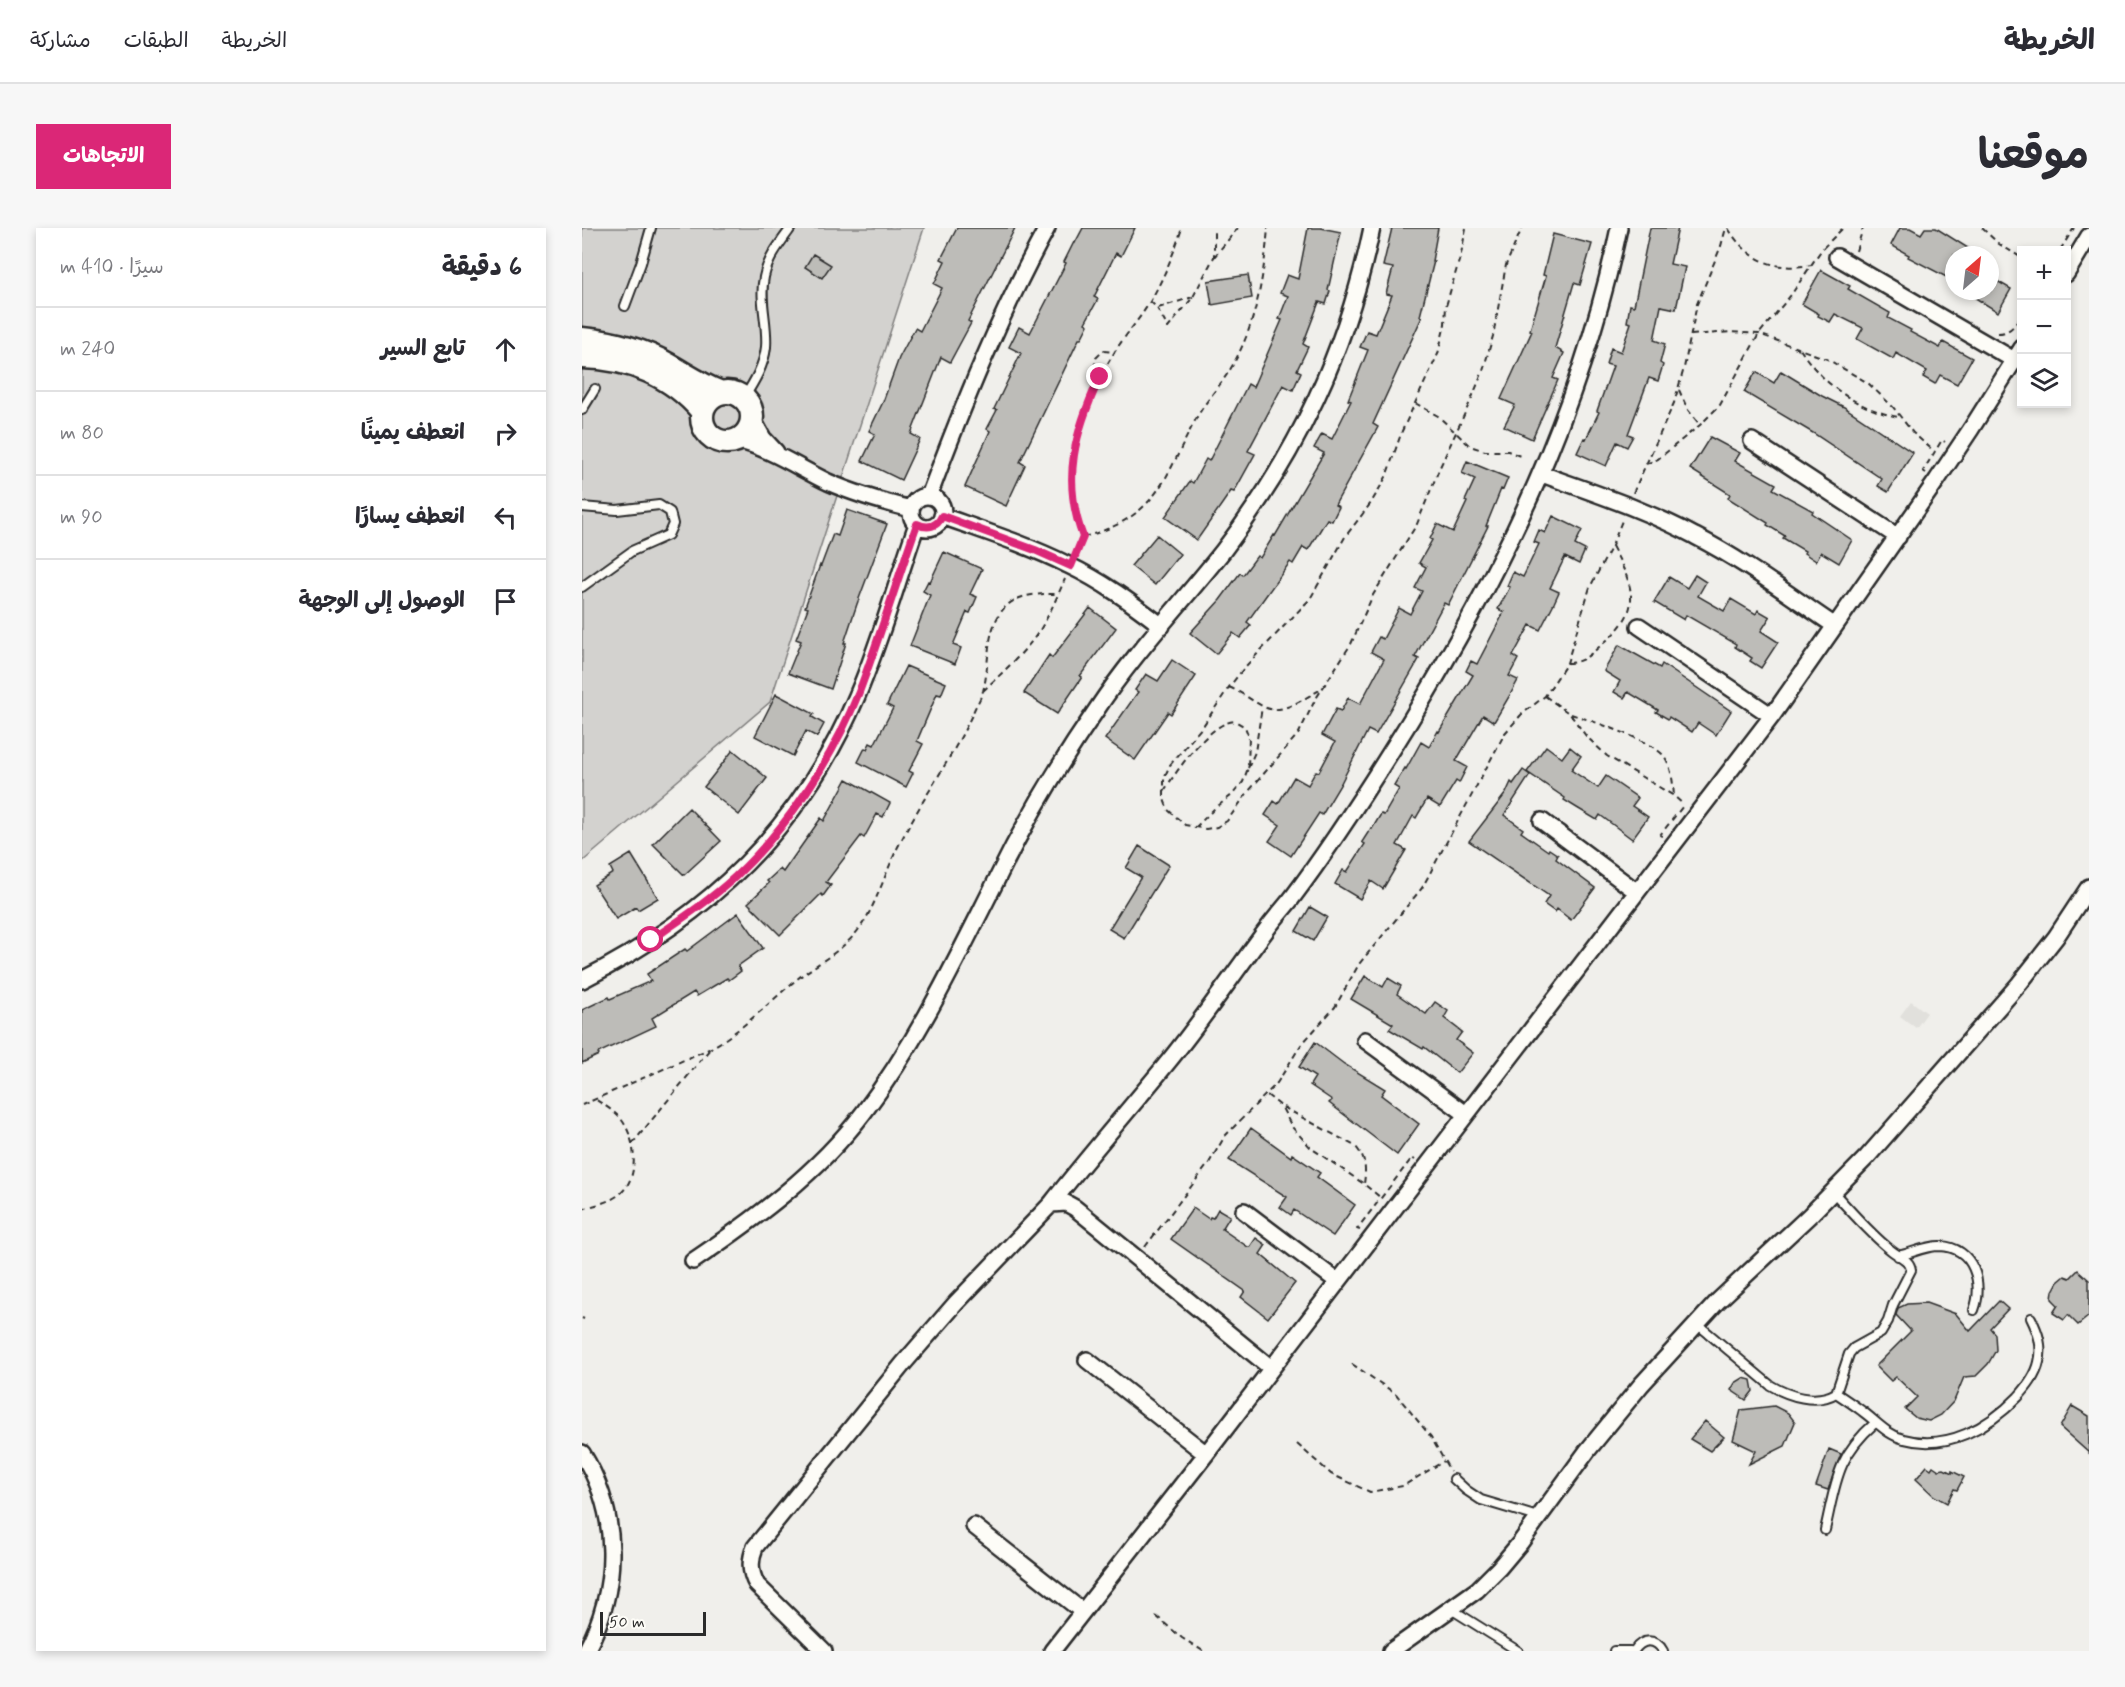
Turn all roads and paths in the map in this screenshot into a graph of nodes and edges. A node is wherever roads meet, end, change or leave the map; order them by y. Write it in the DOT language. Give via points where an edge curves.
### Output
graph roads {
  1 [pos="651,228"];
  2 [pos="791,228"];
  3 [pos="1047,228"];
  4 [pos="1182,228"];
  5 [pos="1214,228"];
  6 [pos="1238,228"];
  7 [pos="1268,228"];
  8 [pos="1372,228"];
  9 [pos="1466,228"];
  10 [pos="1522,228"];
  11 [pos="1618,228"];
  12 [pos="1727,228"];
  13 [pos="1843,228"];
  14 [pos="1863,228"];
  15 [pos="1982,228"];
  16 [pos="2074,228"];
  17 [pos="2089,236"];
  18 [pos="2063,246"];
  19 [pos="1856,252"];
  20 [pos="2017,255"];
  21 [pos="1214,256"];
  22 [pos="1837,257"];
  23 [pos="1812,265"];
  24 [pos="2071,267"];
  25 [pos="1193,297"];
  26 [pos="1150,301"];
  27 [pos="624,306"];
  28 [pos="1157,308"];
  29 [pos="2017,322"];
  30 [pos="1993,332"];
  31 [pos="1691,334"];
  32 [pos="1759,334"];
  33 [pos="582,339"];
  34 [pos="1800,349"];
  35 [pos="1115,351"];
  36 [pos="2017,353"];
  37 [pos="2017,356"];
  38 [pos="582,357"];
  39 [pos="1100,377"];
  40 [pos="594,389"];
  41 [pos="1679,390"];
  42 [pos="719,392"];
  43 [pos="1415,402"];
  44 [pos="748,408"];
  45 [pos="582,410"];
  46 [pos="702,411"];
  47 [pos="1900,417"];
  48 [pos="1700,425"];
  49 [pos="1456,434"];
  50 [pos="736,440"];
  51 [pos="1752,441"];
  52 [pos="1935,452"];
  53 [pos="778,454"];
  54 [pos="1520,456"];
  55 [pos="1646,464"];
  56 [pos="1542,474"];
  57 [pos="929,496"];
  58 [pos="582,507"];
  59 [pos="1628,507"];
  60 [pos="942,516"];
  61 [pos="914,517"];
  62 [pos="1083,537"];
  63 [pos="1898,537"];
  64 [pos="1612,546"];
  65 [pos="1071,566"];
  66 [pos="582,587"];
  67 [pos="1059,594"];
  68 [pos="1162,626"];
  69 [pos="1639,626"];
  70 [pos="1834,626"];
  71 [pos="1567,663"];
  72 [pos="1229,687"];
  73 [pos="1322,689"];
  74 [pos="983,691"];
  75 [pos="1545,696"];
  76 [pos="1262,707"];
  77 [pos="1570,714"];
  78 [pos="1772,716"];
  79 [pos="1248,768"];
  80 [pos="1163,793"];
  81 [pos="1674,796"];
  82 [pos="1684,805"];
  83 [pos="1542,821"];
  84 [pos="1195,828"];
  85 [pos="2089,887"];
  86 [pos="1637,892"];
  87 [pos="582,980"];
  88 [pos="1365,1040"];
  89 [pos="711,1048"];
  90 [pos="1267,1095"];
  91 [pos="595,1099"];
  92 [pos="582,1105"];
  93 [pos="1281,1106"];
  94 [pos="1466,1114"];
  95 [pos="632,1144"];
  96 [pos="1364,1184"];
  97 [pos="1833,1192"];
  98 [pos="1381,1198"];
  99 [pos="1051,1204"];
  100 [pos="582,1209"];
  101 [pos="1244,1211"];
  102 [pos="1898,1256"];
  103 [pos="1137,1258"];
  104 [pos="693,1261"];
  105 [pos="1337,1281"];
  106 [pos="1974,1310"];
  107 [pos="2031,1318"];
  108 [pos="1696,1323"];
  109 [pos="1087,1360"];
  110 [pos="1352,1364"];
  111 [pos="1271,1368"];
  112 [pos="1836,1393"];
  113 [pos="1875,1422"];
  114 [pos="1297,1444"];
  115 [pos="582,1453"];
  116 [pos="1206,1454"];
  117 [pos="1444,1461"];
  118 [pos="1454,1479"];
  119 [pos="1538,1517"];
  120 [pos="974,1526"];
  121 [pos="1825,1530"];
  122 [pos="1450,1609"];
  123 [pos="1082,1611"];
  124 [pos="1156,1616"];
  125 [pos="586,1651"];
  126 [pos="824,1651"];
  127 [pos="1052,1651"];
  128 [pos="1203,1651"];
  129 [pos="1391,1651"];
  130 [pos="1518,1651"];
  131 [pos="1614,1651"];
  132 [pos="1632,1651"];
  133 [pos="1663,1651"];
  1 -- 27 [label="lane"];
  2 -- 44 [label="lane" via="764,276 766,348"];
  3 -- 57 [label="street" via="983,361"];
  4 -- 26 [label="path"];
  5 -- 21 [label="path"];
  6 -- 21 [label="path"];
  7 -- 62 [label="path" via="1262,281 1248,333 1232,368 1198,415 1167,479 1136,513 1113,527"];
  8 -- 68 [label="street" via="1339,348 1302,429 1237,532"];
  9 -- 43 [label="path" via="1438,354"];
  10 -- 49 [label="path" via="1503,279 1483,372"];
  11 -- 56 [label="street" via="1587,352"];
  12 -- 23 [label="path" via="1735,240 1762,261 1786,267"];
  12 -- 31 [label="path" via="1697,304"];
  13 -- 23 [label="path"];
  14 -- 19 [label="path"];
  15 -- 20 [label="path"];
  16 -- 18 [label="path"];
  17 -- 24 [label="street"];
  21 -- 25 [label="path"];
  22 -- 36 [label="street"];
  23 -- 32 [label="path"];
  25 -- 28 [label="path"];
  25 -- 28 [label="path" via="1168,328"];
  26 -- 28 [label="path"];
  26 -- 35 [label="path"];
  29 -- 30 [label="path" via="2008,331"];
  31 -- 32 [label="path"];
  31 -- 41 [label="path"];
  32 -- 34 [label="path"];
  32 -- 48 [label="path" via="1728,393"];
  33 -- 42 [label="street" via="634,349"];
  34 -- 47 [label="path" via="1853,373 1881,394"];
  34 -- 47 [label="path" via="1820,375 1846,397 1872,410"];
  35 -- 39 [label="path"];
  35 -- 39 [label="path" via="1103,351 1096,358 1094,369"];
  37 -- 63 [label="street"];
  38 -- 46 [label="street" via="622,362 650,371 684,392"];
  39 -- 62 [label="path" via="1073,454 1073,501"];
  40 -- 45 [label="lane"];
  41 -- 48 [label="path"];
  41 -- 55 [label="path"];
  42 -- 44 [label="street" via="730,391"];
  42 -- 46 [label="street" via="706,402"];
  43 -- 49 [label="path" via="1438,416"];
  43 -- 72 [label="path" via="1386,477 1345,537 1310,599"];
  44 -- 50 [label="street" via="746,434"];
  44 -- 53 [label="street" via="763,438"];
  46 -- 50 [label="street" via="702,425 710,436 723,442"];
  47 -- 52 [label="path"];
  48 -- 55 [label="path"];
  49 -- 54 [label="path" via="1475,448"];
  49 -- 73 [label="path" via="1417,524 1383,577 1351,644"];
  50 -- 53 [label="street"];
  51 -- 63 [label="street"];
  53 -- 61 [label="street" via="846,489"];
  55 -- 59 [label="path"];
  56 -- 59 [label="street"];
  56 -- 99 [label="street" via="1474,612 1364,796 1168,1062"];
  57 -- 60 [label="street" via="940,503"];
  57 -- 61 [label="street" via="916,501"];
  58 -- 66 [label="lane" via="616,510 659,505 670,512 673,524 663,538 632,551"];
  59 -- 64 [label="path"];
  59 -- 70 [label="street" via="1715,546"];
  60 -- 61 [label="street" via="927,527"];
  60 -- 65 [label="street"];
  61 -- 87 [label="street" via="858,694 824,763 784,822 710,899 627,956"];
  62 -- 65 [label="path"];
  63 -- 70 [label="street"];
  64 -- 71 [label="path" via="1590,587"];
  64 -- 71 [label="path" via="1631,589 1627,615 1617,630 1580,662"];
  65 -- 67 [label="path"];
  65 -- 68 [label="street"];
  67 -- 74 [label="path" via="1026,647"];
  67 -- 74 [label="path" via="1021,597 1002,611 993,632"];
  68 -- 104 [label="street" via="1097,708 1046,790 1000,872 939,996 862,1114 774,1203"];
  69 -- 78 [label="street"];
  70 -- 78 [label="street"];
  71 -- 75 [label="path"];
  72 -- 76 [label="path"];
  72 -- 80 [label="path" via="1170,765"];
  73 -- 76 [label="path" via="1280,710"];
  73 -- 84 [label="path" via="1299,733 1227,821 1217,827"];
  74 -- 89 [label="path" via="966,729 902,839 860,927 842,947"];
  75 -- 77 [label="path"];
  75 -- 90 [label="path" via="1504,733 1422,888 1359,963 1335,1007 1301,1046"];
  76 -- 79 [label="path" via="1255,752"];
  77 -- 81 [label="path" via="1607,756"];
  77 -- 81 [label="path" via="1604,725 1660,752 1668,762"];
  78 -- 86 [label="street"];
  79 -- 80 [label="path" via="1248,732 1240,723 1230,722 1196,747"];
  79 -- 84 [label="path" via="1237,789"];
  80 -- 84 [label="path" via="1175,818"];
  81 -- 82 [label="path"];
  83 -- 86 [label="street"];
  85 -- 97 [label="street" via="2019,984"];
  86 -- 94 [label="street"];
  88 -- 94 [label="street"];
  89 -- 91 [label="path"];
  89 -- 95 [label="path"];
  90 -- 93 [label="path"];
  90 -- 103 [label="path" via="1225,1136"];
  91 -- 92 [label="path"];
  91 -- 95 [label="path" via="621,1119"];
  93 -- 96 [label="path" via="1292,1127 1311,1148"];
  93 -- 96 [label="path" via="1355,1146 1365,1164"];
  94 -- 105 [label="street"];
  95 -- 100 [label="path" via="633,1171 626,1188 612,1200"];
  96 -- 98 [label="path"];
  97 -- 102 [label="lane"];
  97 -- 108 [label="street"];
  99 -- 103 [label="street" via="1071,1205"];
  99 -- 126 [label="street" via="903,1364 755,1548 750,1563 757,1585"];
  101 -- 105 [label="street"];
  102 -- 106 [label="lane" via="1940,1246 1965,1256 1978,1282"];
  102 -- 112 [label="lane" via="1910,1264 1909,1275 1881,1333 1854,1347 1849,1354"];
  103 -- 111 [label="street"];
  105 -- 111 [label="street"];
  107 -- 113 [label="lane" via="2040,1347 2034,1376 1993,1419 1966,1434 1935,1442 1903,1439"];
  108 -- 112 [label="lane" via="1780,1391 1803,1398"];
  108 -- 119 [label="street" via="1607,1425"];
  109 -- 116 [label="street"];
  110 -- 117 [label="path" via="1396,1394 1431,1437"];
  111 -- 116 [label="street"];
  112 -- 113 [label="lane"];
  113 -- 121 [label="lane" via="1843,1462 1833,1486"];
  114 -- 117 [label="path" via="1331,1474 1370,1492 1403,1485"];
  115 -- 125 [label="street" via="604,1500 611,1552 606,1598"];
  116 -- 123 [label="street"];
  117 -- 118 [label="path"];
  118 -- 119 [label="lane" via="1481,1500"];
  119 -- 122 [label="street" via="1499,1568"];
  120 -- 123 [label="street"];
  122 -- 129 [label="street"];
  122 -- 130 [label="lane"];
  123 -- 127 [label="street"];
  124 -- 128 [label="path"];
  131 -- 132 [label="lane"];
  132 -- 133 [label="lane" via="1644,1641 1651,1641"];
}
